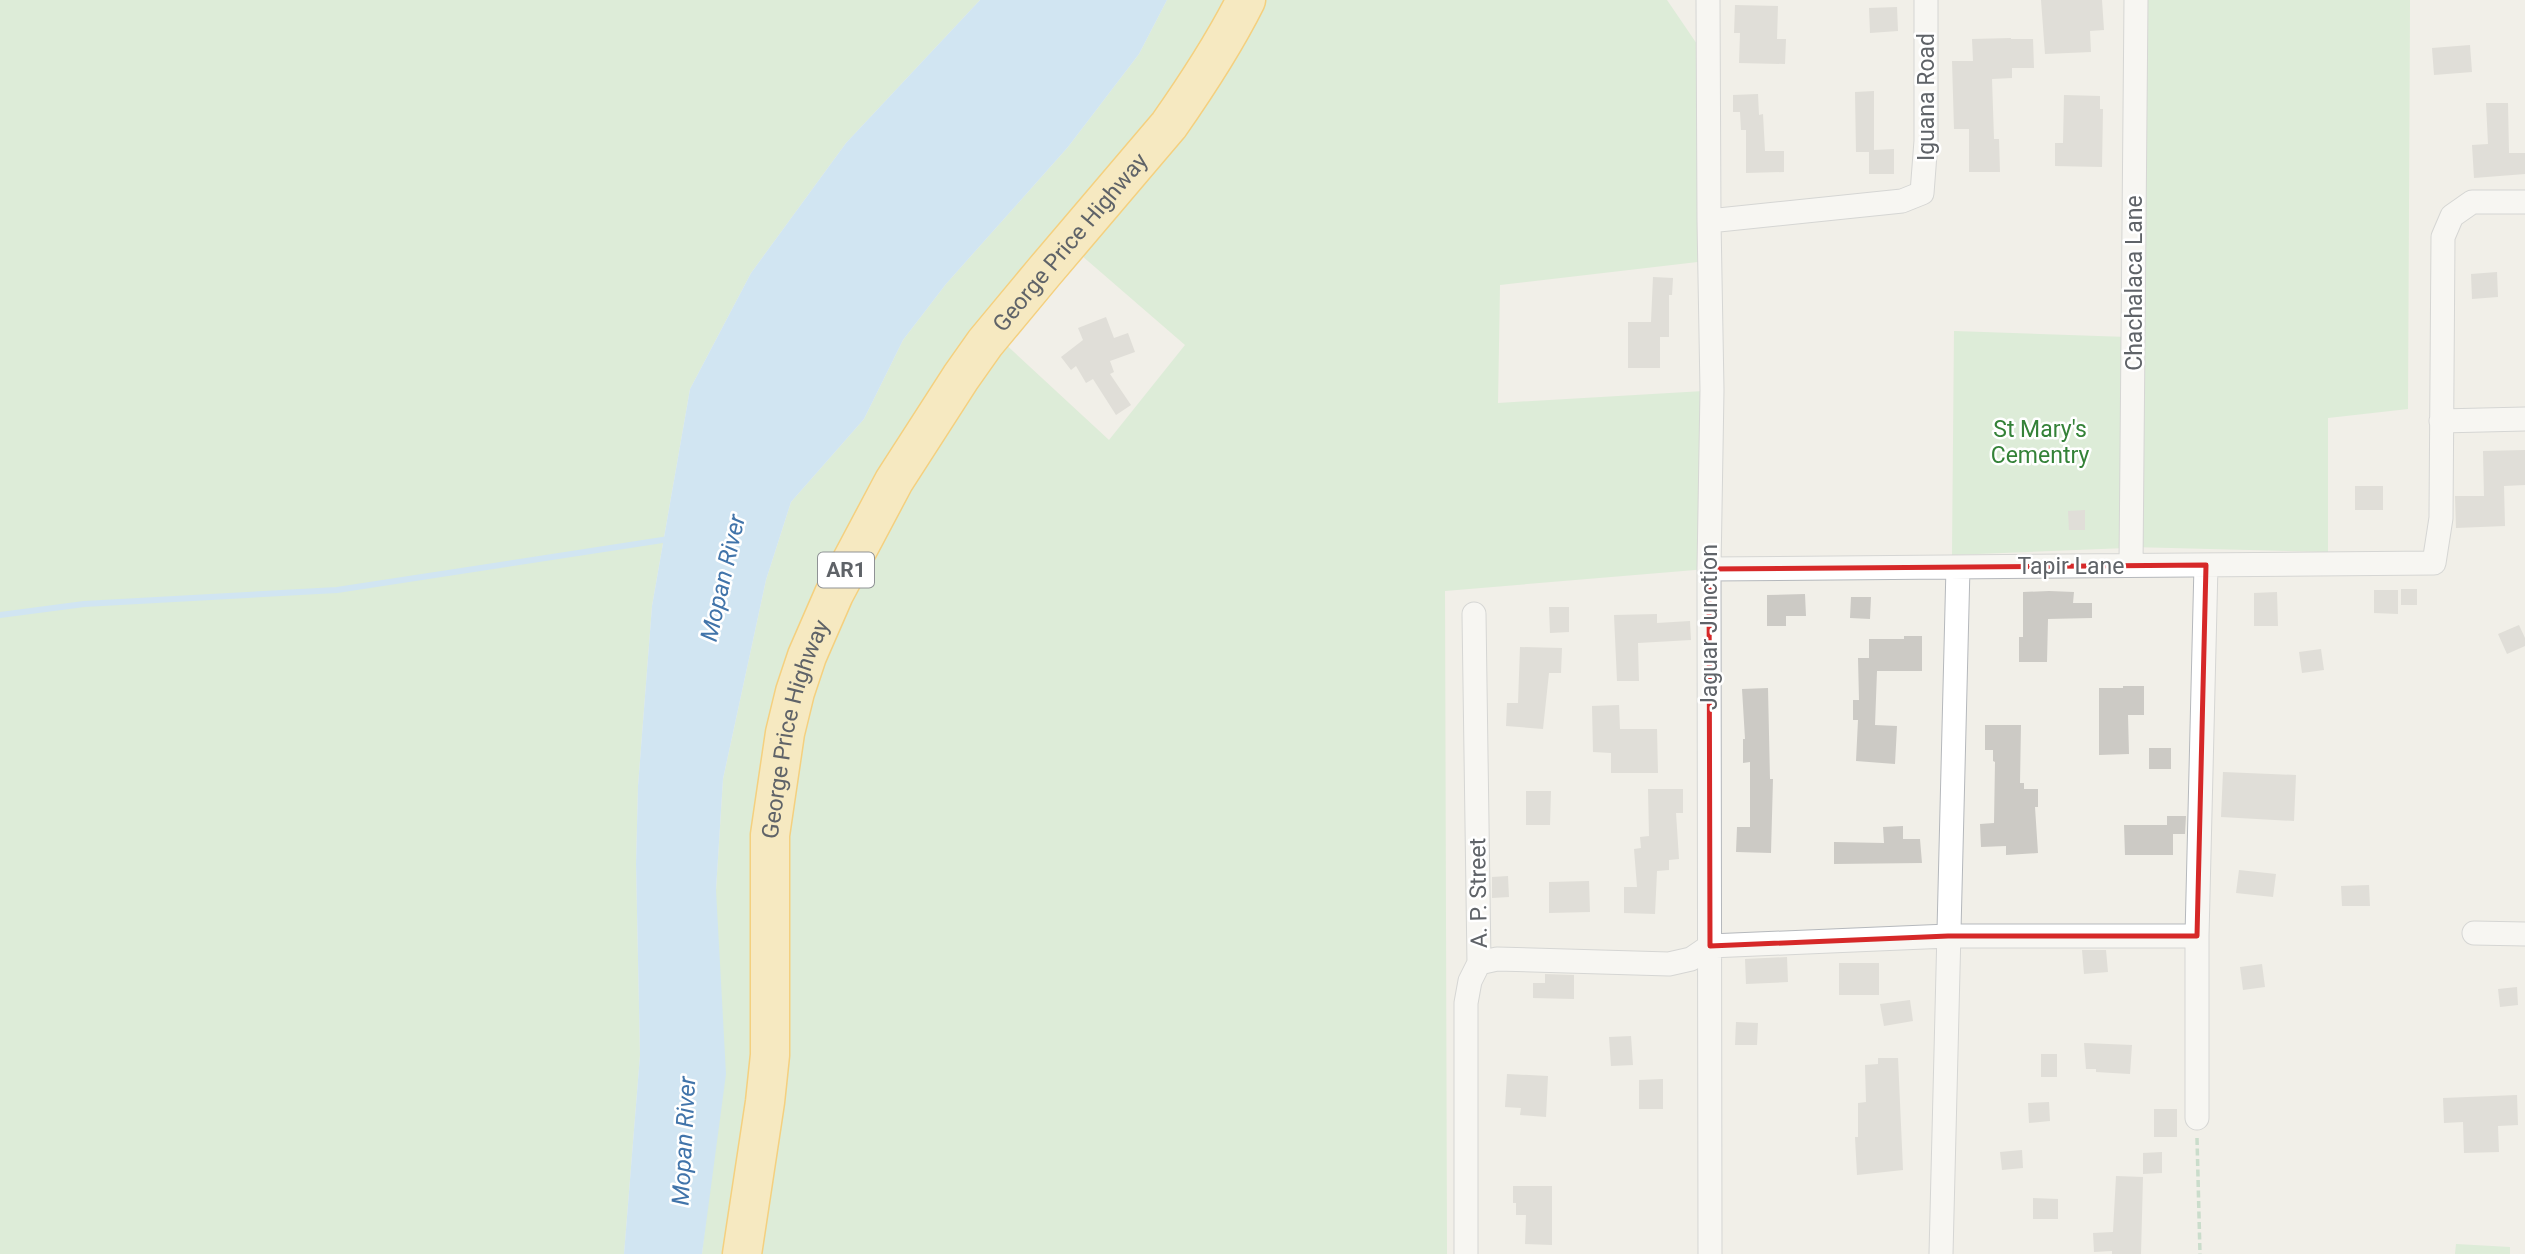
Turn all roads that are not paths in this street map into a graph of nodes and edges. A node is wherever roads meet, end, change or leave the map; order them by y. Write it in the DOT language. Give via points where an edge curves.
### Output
graph roads {
  1 [pos="1245,0"];
  2 [pos="1708,0"];
  3 [pos="1926,0"];
  4 [pos="2136,0"];
  5 [pos="2525,202"];
  6 [pos="1709,221"];
  7 [pos="2525,419"];
  8 [pos="2441,421"];
  9 [pos="2132,565"];
  10 [pos="2206,565"];
  11 [pos="1958,567"];
  12 [pos="1709,569"];
  13 [pos="1474,614"];
  14 [pos="2474,933"];
  15 [pos="2525,934"];
  16 [pos="1948,936"];
  17 [pos="2197,936"];
  18 [pos="1710,946"];
  19 [pos="1479,963"];
  20 [pos="2197,1118"];
  21 [pos="742,1254"];
  22 [pos="1466,1254"];
  23 [pos="1710,1254"];
  24 [pos="1941,1254"];
  1 -- 21 [label="highway, George Price Highway / AR1" via="1229,34 1169,125 985,343 924,432 834,594 807,656 785,733 770,835 770,1055"];
  2 -- 6 [label="street, Jaguar Junction"];
  3 -- 6 [label="street, Iguana Road" via="1926,170 1922,193 1902,201"];
  4 -- 9 [label="street, Chachalaca Lane"];
  5 -- 8 [label="street" via="2472,202 2452,216 2444,237"];
  6 -- 12 [label="street, Jaguar Junction"];
  7 -- 8 [label="street"];
  8 -- 10 [label="street, Tapir Lane" via="2441,518 2434,563"];
  9 -- 10 [label="street, Tapir Lane"];
  9 -- 11 [label="street, Tapir Lane"];
  10 -- 17 [label="street"];
  11 -- 12 [label="street, Tapir Lane"];
  11 -- 16 [label="street"];
  12 -- 18 [label="street, Jaguar Junction"];
  13 -- 19 [label="street, A. P. Street"];
  14 -- 15 [label="street"];
  16 -- 17 [label="street"];
  16 -- 18 [label="street"];
  16 -- 24 [label="street"];
  17 -- 20 [label="street"];
  18 -- 19 [label="street" via="1691,959 1669,964 1497,959"];
  18 -- 23 [label="street, Jaguar Junction"];
  19 -- 22 [label="street, A. P. Street" via="1466,1003"];
}
